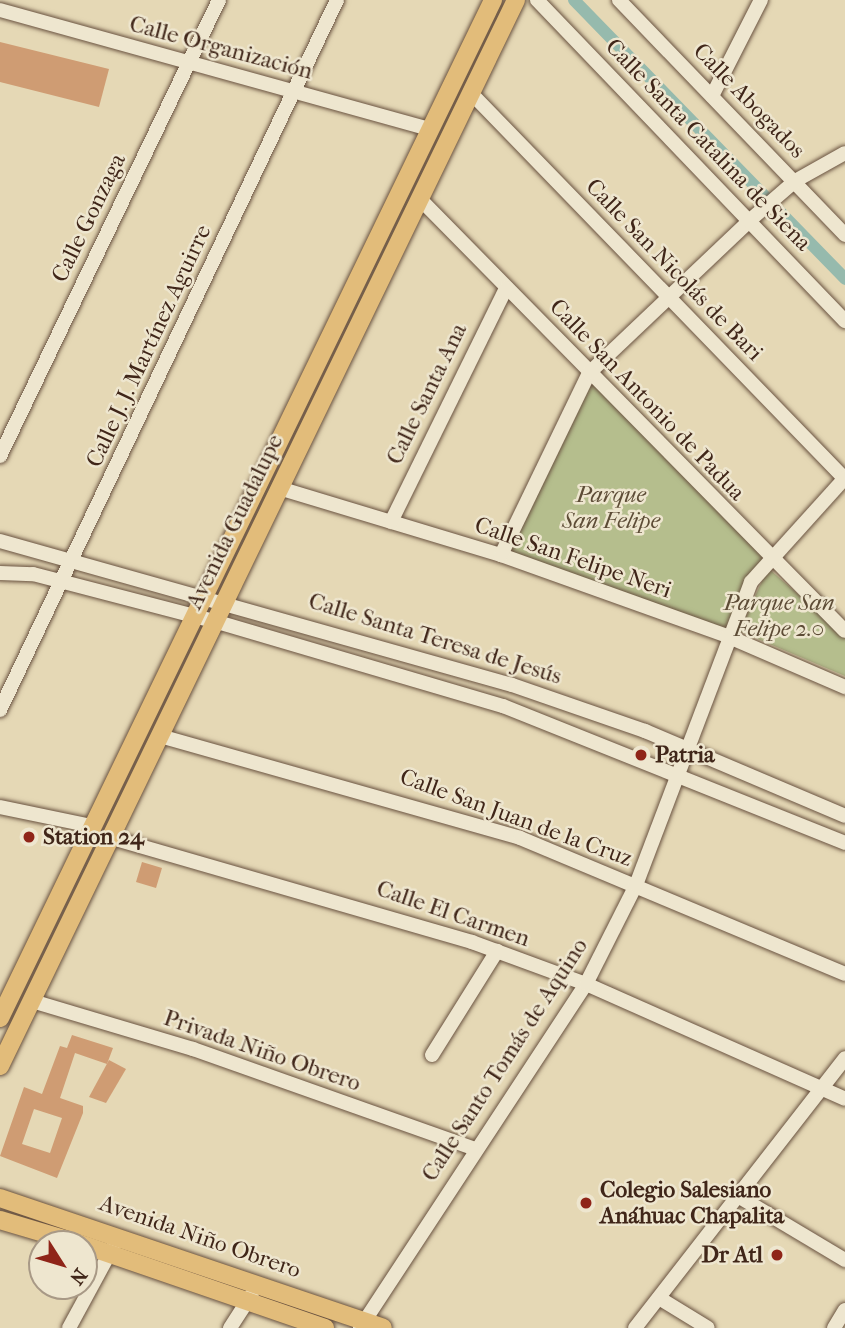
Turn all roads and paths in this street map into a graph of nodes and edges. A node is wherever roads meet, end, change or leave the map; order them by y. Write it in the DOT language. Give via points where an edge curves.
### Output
graph roads {
  1 [pos="219,0"];
  2 [pos="337,0"];
  3 [pos="493,0"];
  4 [pos="516,0"];
  5 [pos="537,0"];
  6 [pos="619,0"];
  7 [pos="761,0"];
  8 [pos="0,10"];
  9 [pos="190,63"];
  10 [pos="295,92"];
  11 [pos="470,92"];
  12 [pos="712,96"];
  13 [pos="430,129"];
  14 [pos="845,153"];
  15 [pos="795,181"];
  16 [pos="419,198"];
  17 [pos="749,220"];
  18 [pos="845,235"];
  19 [pos="506,288"];
  20 [pos="668,297"];
  21 [pos="845,321"];
  22 [pos="589,373"];
  23 [pos="0,456"];
  24 [pos="845,479"];
  25 [pos="279,488"];
  26 [pos="391,522"];
  27 [pos="0,541"];
  28 [pos="501,555"];
  29 [pos="770,557"];
  30 [pos="72,560"];
  31 [pos="0,573"];
  32 [pos="61,582"];
  33 [pos="203,594"];
  34 [pos="225,600"];
  35 [pos="192,617"];
  36 [pos="214,621"];
  37 [pos="845,631"];
  38 [pos="727,636"];
  39 [pos="845,687"];
  40 [pos="0,710"];
  41 [pos="160,736"];
  42 [pos="687,748"];
  43 [pos="678,772"];
  44 [pos="0,807"];
  45 [pos="845,816"];
  46 [pos="93,826"];
  47 [pos="112,838"];
  48 [pos="845,843"];
  49 [pos="636,885"];
  50 [pos="497,951"];
  51 [pos="845,974"];
  52 [pos="586,984"];
  53 [pos="4,998"];
  54 [pos="32,1001"];
  55 [pos="0,1018"];
  56 [pos="432,1055"];
  57 [pos="845,1058"];
  58 [pos="0,1066"];
  59 [pos="823,1087"];
  60 [pos="845,1099"];
  61 [pos="476,1149"];
  62 [pos="738,1196"];
  63 [pos="0,1198"];
  64 [pos="0,1220"];
  65 [pos="33,1230"];
  66 [pos="120,1235"];
  67 [pos="98,1250"];
  68 [pos="110,1253"];
  69 [pos="845,1260"];
  70 [pos="259,1283"];
  71 [pos="659,1298"];
  72 [pos="248,1301"];
  73 [pos="845,1310"];
  74 [pos="363,1324"];
  75 [pos="69,1328"];
  76 [pos="230,1328"];
  77 [pos="325,1328"];
  78 [pos="383,1328"];
  79 [pos="635,1328"];
  80 [pos="708,1328"];
  81 [pos="834,1328"];
  1 -- 9 [label="street, Calle Gonzaga"];
  2 -- 10 [label="street, Calle J. J. Martínez Aguirre"];
  3 -- 13 [label="main road, Avenida Guadalupe"];
  4 -- 11 [label="main road, Avenida Guadalupe"];
  5 -- 17 [label="street, Calle Santa Catalina de Siena"];
  6 -- 12 [label="street, Calle Abogados"];
  7 -- 12 [label="street"];
  8 -- 9 [label="street, Calle Organización"];
  9 -- 10 [label="street, Calle Organización"];
  9 -- 23 [label="street, Calle Gonzaga"];
  10 -- 13 [label="street, Calle Organización"];
  10 -- 30 [label="street, Calle J. J. Martínez Aguirre"];
  11 -- 16 [label="main road, Avenida Guadalupe"];
  11 -- 20 [label="street, Calle San Nicolás de Bari"];
  12 -- 15 [label="street, Calle Abogados"];
  13 -- 33 [label="main road, Avenida Guadalupe"];
  14 -- 15 [label="street"];
  15 -- 17 [label="street"];
  15 -- 18 [label="street, Calle Abogados"];
  16 -- 19 [label="street, Calle San Antonio de Padua"];
  16 -- 25 [label="main road, Avenida Guadalupe"];
  17 -- 20 [label="street"];
  17 -- 21 [label="street, Calle Santa Catalina de Siena"];
  19 -- 22 [label="street, Calle San Antonio de Padua"];
  19 -- 26 [label="street, Calle Santa Ana"];
  20 -- 22 [label="street"];
  20 -- 24 [label="street, Calle San Nicolás de Bari"];
  22 -- 28 [label="street"];
  22 -- 29 [label="street, Calle San Antonio de Padua"];
  24 -- 29 [label="street, Calle Santo Tomás de Aquino"];
  25 -- 26 [label="street, Calle San Felipe Neri"];
  25 -- 34 [label="main road, Avenida Guadalupe"];
  26 -- 28 [label="street, Calle San Felipe Neri"];
  27 -- 30 [label="street, Calle Santa Teresa de Jesús"];
  28 -- 38 [label="street, Calle San Felipe Neri"];
  29 -- 37 [label="street, Calle San Antonio de Padua"];
  29 -- 38 [label="street, Calle Santo Tomás de Aquino"];
  30 -- 32 [label="street, Calle J. J. Martínez Aguirre"];
  30 -- 33 [label="street, Calle Santa Teresa de Jesús"];
  31 -- 32 [label="street, Calle Santa Teresa de Jesús"];
  32 -- 35 [label="street, Calle Santa Teresa de Jesús"];
  32 -- 40 [label="street, Calle J. J. Martínez Aguirre"];
  33 -- 34 [label="street, Calle Santa Teresa de Jesús"];
  33 -- 35 [label="main road, Avenida Guadalupe"];
  34 -- 36 [label="main road, Avenida Guadalupe"];
  34 -- 42 [label="street, Calle Santa Teresa de Jesús" via="512,685"];
  35 -- 36 [label="street, Calle Santa Teresa de Jesús"];
  35 -- 46 [label="main road, Avenida Guadalupe"];
  36 -- 41 [label="main road, Avenida Guadalupe"];
  36 -- 43 [label="street, Calle Santa Teresa de Jesús" via="503,706"];
  38 -- 39 [label="street, Calle San Felipe Neri"];
  38 -- 42 [label="street, Calle Santo Tomás de Aquino"];
  41 -- 47 [label="main road, Avenida Guadalupe"];
  41 -- 49 [label="street, Calle San Juan de la Cruz" via="405,801"];
  42 -- 43 [label="street, Calle Santo Tomás de Aquino"];
  42 -- 45 [label="street, Calle Santa Teresa de Jesús"];
  43 -- 48 [label="street, Calle Santa Teresa de Jesús"];
  43 -- 49 [label="street, Calle Santo Tomás de Aquino"];
  44 -- 46 [label="street"];
  46 -- 53 [label="main road, Avenida Guadalupe"];
  47 -- 50 [label="street, Calle El Carmen"];
  47 -- 54 [label="main road, Avenida Guadalupe"];
  49 -- 51 [label="street, Calle San Juan de la Cruz"];
  49 -- 52 [label="street, Calle Santo Tomás de Aquino"];
  50 -- 52 [label="street, Calle El Carmen"];
  50 -- 56 [label="street"];
  52 -- 59 [label="street, Calle El Carmen"];
  52 -- 61 [label="street, Calle Santo Tomás de Aquino"];
  53 -- 55 [label="main road, Avenida Guadalupe"];
  54 -- 58 [label="main road, Avenida Guadalupe"];
  54 -- 61 [label="street, Privada Niño Obrero" via="192,1049"];
  57 -- 59 [label="street"];
  59 -- 60 [label="street, Calle El Carmen"];
  59 -- 62 [label="street"];
  61 -- 74 [label="street, Calle Santo Tomás de Aquino"];
  62 -- 69 [label="street"];
  62 -- 71 [label="street"];
  63 -- 66 [label="main road, Avenida Niño Obrero"];
  64 -- 65 [label="main road, Avenida Niño Obrero"];
  66 -- 68 [label="street"];
  66 -- 70 [label="main road, Avenida Niño Obrero"];
  67 -- 68 [label="main road, Avenida Niño Obrero"];
  68 -- 72 [label="main road, Avenida Niño Obrero"];
  68 -- 75 [label="street"];
  70 -- 72 [label="street"];
  70 -- 74 [label="main road, Avenida Niño Obrero"];
  71 -- 79 [label="street"];
  71 -- 80 [label="street"];
  72 -- 76 [label="street"];
  72 -- 77 [label="main road, Avenida Niño Obrero"];
  73 -- 81 [label="street"];
  74 -- 78 [label="main road, Avenida Niño Obrero"];
}
